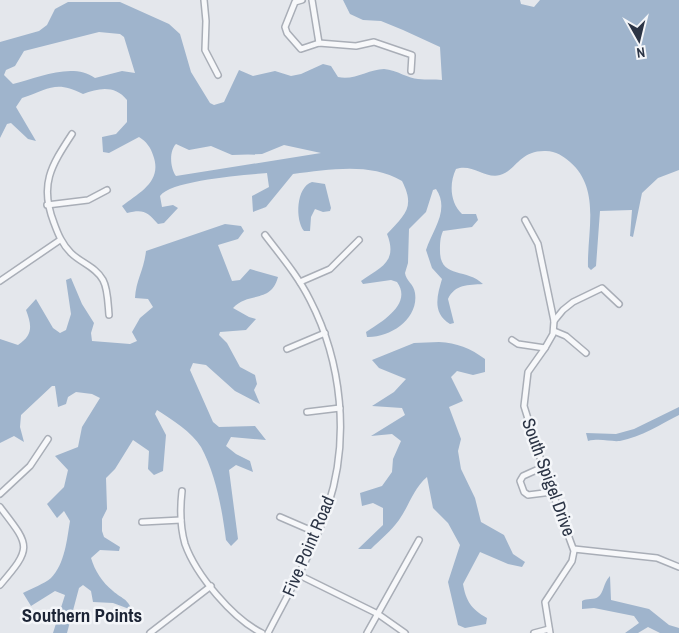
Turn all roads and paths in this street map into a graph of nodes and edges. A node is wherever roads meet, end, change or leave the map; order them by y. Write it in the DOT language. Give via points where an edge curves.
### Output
graph roads {
  1 [pos="204,0"];
  2 [pos="302,0"];
  3 [pos="312,0"];
  4 [pos="294,1"];
  5 [pos="320,43"];
  6 [pos="411,71"];
  7 [pos="218,74"];
  8 [pos="72,134"];
  9 [pos="107,190"];
  10 [pos="47,205"];
  11 [pos="525,220"];
  12 [pos="265,234"];
  13 [pos="60,240"];
  14 [pos="359,240"];
  15 [pos="0,281"];
  16 [pos="300,282"];
  17 [pos="619,304"];
  18 [pos="109,315"];
  19 [pos="554,321"];
  20 [pos="554,331"];
  21 [pos="325,334"];
  22 [pos="512,340"];
  23 [pos="545,348"];
  24 [pos="287,349"];
  25 [pos="586,353"];
  26 [pos="340,408"];
  27 [pos="307,412"];
  28 [pos="48,439"];
  29 [pos="543,467"];
  30 [pos="182,491"];
  31 [pos="552,492"];
  32 [pos="0,494"];
  33 [pos="0,507"];
  34 [pos="280,517"];
  35 [pos="180,520"];
  36 [pos="142,522"];
  37 [pos="317,533"];
  38 [pos="419,540"];
  39 [pos="574,549"];
  40 [pos="679,567"];
  41 [pos="297,574"];
  42 [pos="0,585"];
  43 [pos="211,586"];
  44 [pos="378,614"];
  45 [pos="549,631"];
  46 [pos="150,633"];
  47 [pos="262,633"];
  48 [pos="268,633"];
  49 [pos="367,633"];
  50 [pos="405,633"];
  51 [pos="534,633"];
  1 -- 7 [label="street" via="206,50"];
  2 -- 4 [label="street"];
  3 -- 5 [label="street"];
  4 -- 5 [label="street" via="286,24 287,33 301,49"];
  5 -- 6 [label="street" via="356,46 379,43 412,55"];
  8 -- 10 [label="street" via="52,164"];
  9 -- 10 [label="street" via="88,200"];
  10 -- 13 [label="street"];
  11 -- 19 [label="street, South Spigel Drive" via="538,244"];
  12 -- 16 [label="street, Five Point Road"];
  13 -- 15 [label="street"];
  13 -- 18 [label="street" via="72,254 96,270 104,281"];
  14 -- 16 [label="street" via="330,270"];
  16 -- 21 [label="street, Five Point Road"];
  17 -- 19 [label="street" via="602,288 573,302"];
  19 -- 20 [label="street, South Spigel Drive"];
  20 -- 23 [label="street, South Spigel Drive"];
  20 -- 25 [label="street" via="566,336"];
  21 -- 24 [label="street"];
  21 -- 26 [label="street, Five Point Road" via="336,372"];
  22 -- 23 [label="street"];
  23 -- 29 [label="street, South Spigel Drive" via="528,372 524,398 525,412"];
  26 -- 27 [label="street"];
  26 -- 37 [label="street, Five Point Road" via="336,470 329,504"];
  28 -- 32 [label="street" via="30,466"];
  29 -- 31 [label="street, South Spigel Drive"];
  29 -- 31 [label="street" via="523,476 520,480 522,486 528,495"];
  30 -- 35 [label="street"];
  31 -- 39 [label="street, South Spigel Drive"];
  33 -- 42 [label="street" via="17,530 25,548 21,561"];
  34 -- 37 [label="street"];
  35 -- 36 [label="street"];
  35 -- 43 [label="street" via="188,552"];
  37 -- 41 [label="street, Five Point Road"];
  38 -- 44 [label="street"];
  39 -- 40 [label="street" via="657,558"];
  39 -- 45 [label="street, South Spigel Drive" via="572,561 544,602"];
  41 -- 44 [label="street"];
  41 -- 48 [label="street, Five Point Road"];
  43 -- 46 [label="street"];
  43 -- 47 [label="street" via="232,612"];
  44 -- 49 [label="street"];
  44 -- 50 [label="street"];
  45 -- 51 [label="street"];
}
